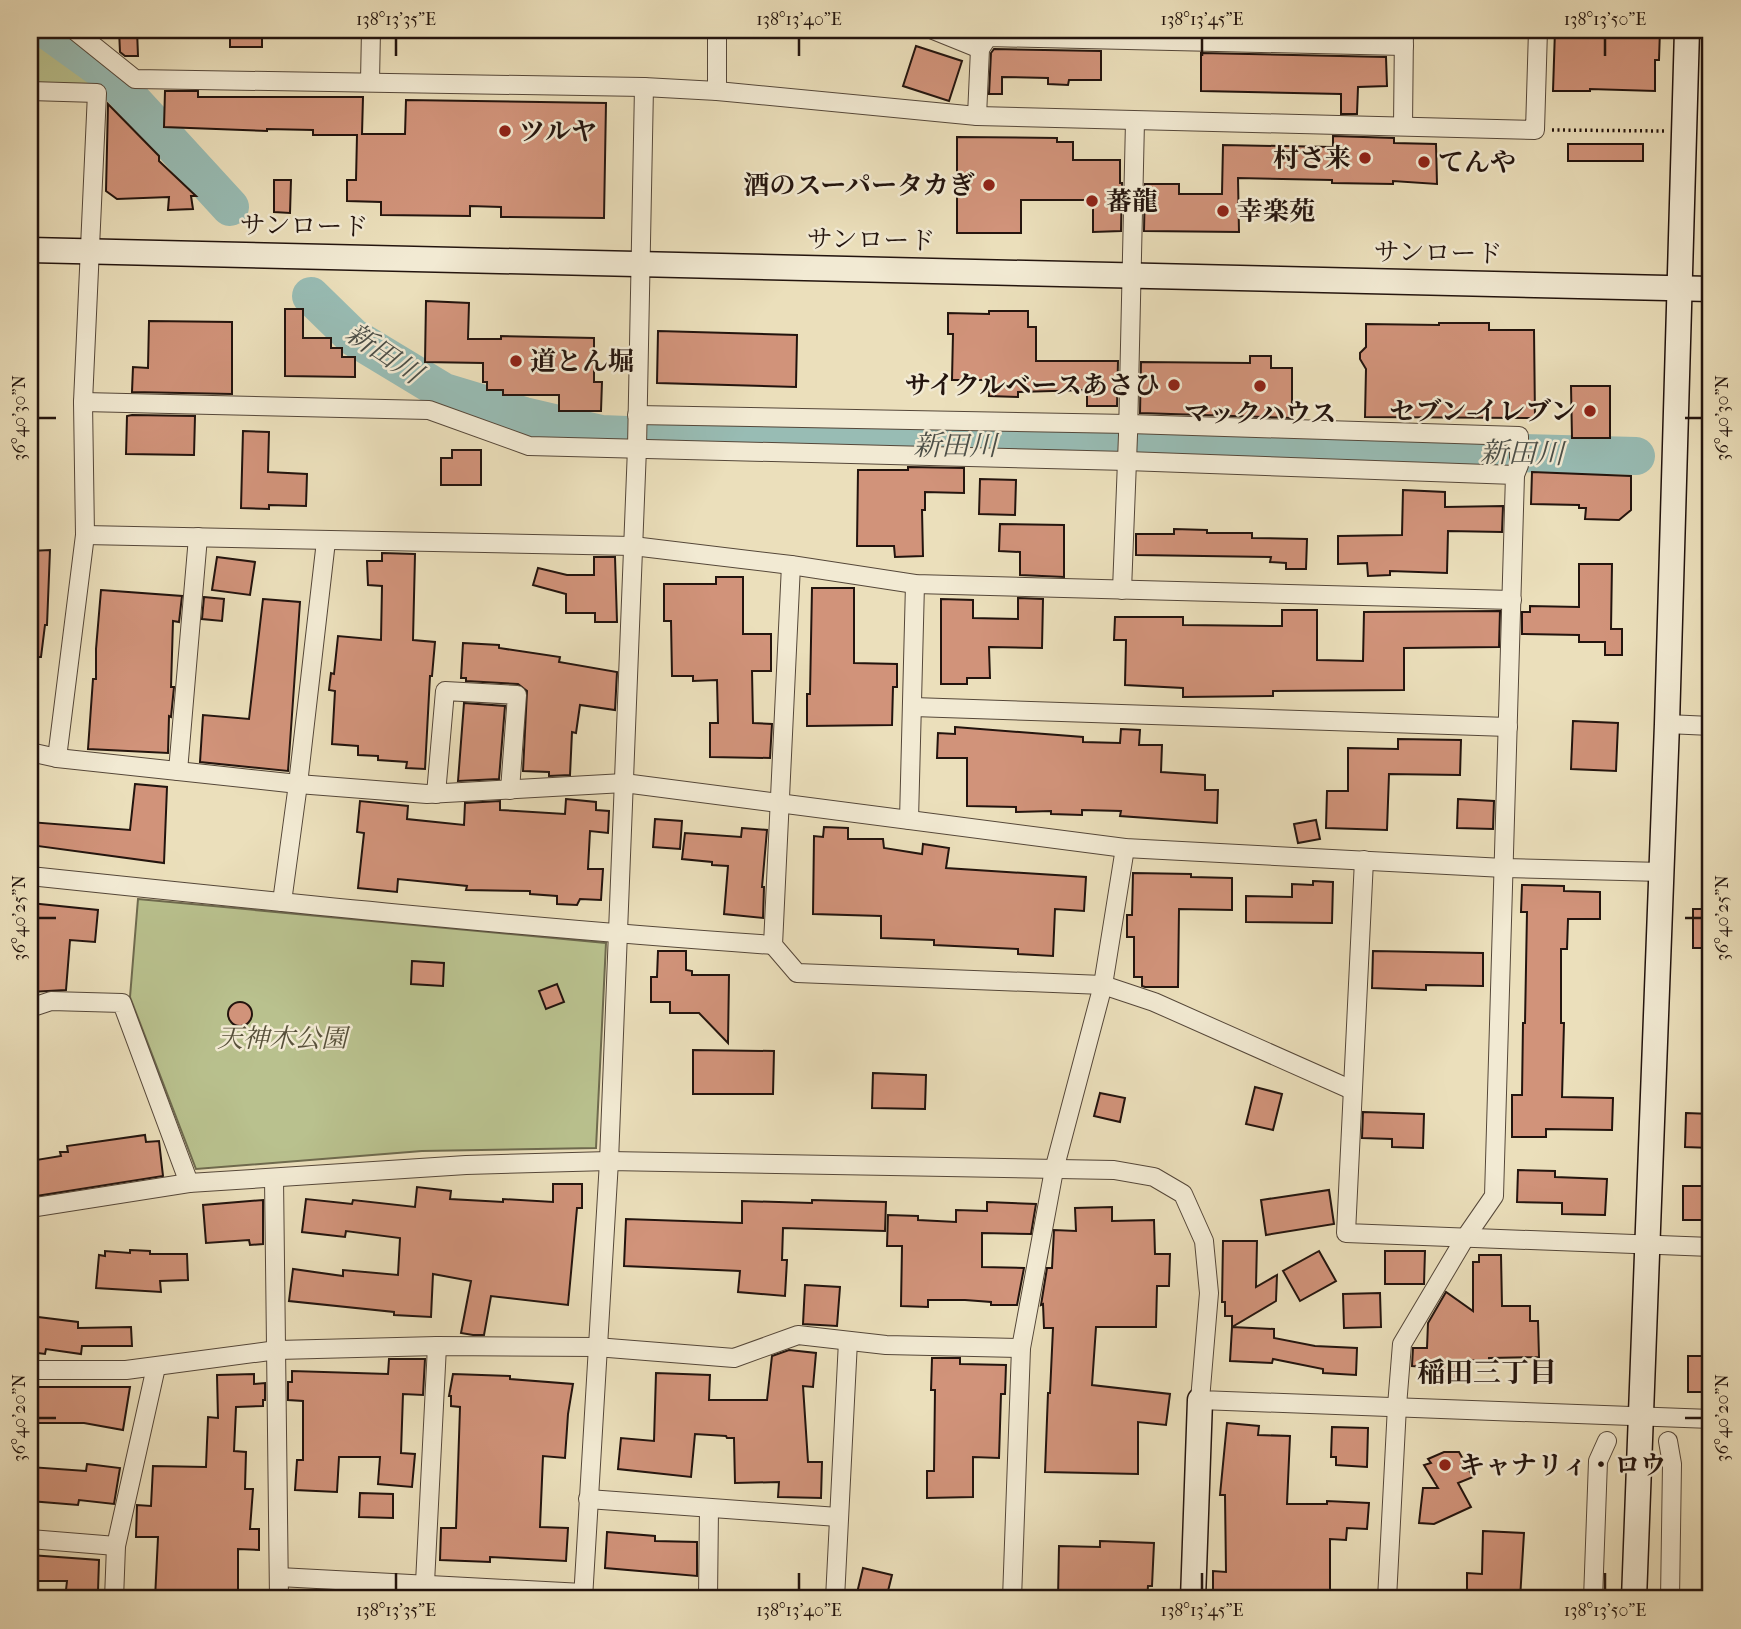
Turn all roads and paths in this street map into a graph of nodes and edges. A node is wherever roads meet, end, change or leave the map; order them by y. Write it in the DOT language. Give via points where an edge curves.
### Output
graph roads {
  1 [pos="74,30"];
  2 [pos="371,30"];
  3 [pos="717,30"];
  4 [pos="933,30"];
  5 [pos="1538,30"];
  6 [pos="1687,30"];
  7 [pos="1404,38"];
  8 [pos="980,49"];
  9 [pos="370,81"];
  10 [pos="644,87"];
  11 [pos="717,91"];
  12 [pos="30,92"];
  13 [pos="977,116"];
  14 [pos="1135,121"];
  15 [pos="1403,126"];
  16 [pos="1535,130"];
  17 [pos="1682,131"];
  18 [pos="30,250"];
  19 [pos="92,251"];
  20 [pos="642,264"];
  21 [pos="1132,275"];
  22 [pos="1679,288"];
  23 [pos="1711,289"];
  24 [pos="83,401"];
  25 [pos="637,432"];
  26 [pos="1128,443"];
  27 [pos="1517,470"];
  28 [pos="85,535"];
  29 [pos="198,537"];
  30 [pos="326,541"];
  31 [pos="633,546"];
  32 [pos="791,565"];
  33 [pos="915,584"];
  34 [pos="1122,590"];
  35 [pos="1511,600"];
  36 [pos="913,707"];
  37 [pos="1667,724"];
  38 [pos="1711,726"];
  39 [pos="1508,727"];
  40 [pos="30,752"];
  41 [pos="57,758"];
  42 [pos="178,771"];
  43 [pos="624,783"];
  44 [pos="298,784"];
  45 [pos="510,790"];
  46 [pos="436,794"];
  47 [pos="779,803"];
  48 [pos="909,820"];
  49 [pos="1125,848"];
  50 [pos="1364,860"];
  51 [pos="1504,867"];
  52 [pos="1662,872"];
  53 [pos="30,876"];
  54 [pos="282,902"];
  55 [pos="619,934"];
  56 [pos="773,945"];
  57 [pos="1103,985"];
  58 [pos="30,1007"];
  59 [pos="1352,1090"];
  60 [pos="609,1161"];
  61 [pos="1054,1170"];
  62 [pos="274,1178"];
  63 [pos="189,1183"];
  64 [pos="30,1208"];
  65 [pos="1465,1238"];
  66 [pos="1649,1245"];
  67 [pos="1711,1247"];
  68 [pos="848,1342"];
  69 [pos="437,1346"];
  70 [pos="596,1347"];
  71 [pos="1021,1348"];
  72 [pos="277,1350"];
  73 [pos="156,1367"];
  74 [pos="30,1370"];
  75 [pos="1200,1400"];
  76 [pos="1397,1406"];
  77 [pos="1640,1416"];
  78 [pos="1711,1419"];
  79 [pos="1668,1440"];
  80 [pos="1607,1441"];
  81 [pos="588,1499"];
  82 [pos="709,1508"];
  83 [pos="838,1517"];
  84 [pos="30,1539"];
  85 [pos="116,1546"];
  86 [pos="279,1577"];
  87 [pos="425,1583"];
  88 [pos="583,1596"];
  89 [pos="114,1599"];
  90 [pos="279,1599"];
  91 [pos="708,1599"];
  92 [pos="835,1599"];
  93 [pos="1012,1599"];
  94 [pos="1194,1599"];
  95 [pos="1387,1599"];
  96 [pos="1593,1599"];
  97 [pos="1634,1599"];
  98 [pos="1670,1599"];
  1 -- 9 [label="street" via="135,79"];
  2 -- 9 [label="street"];
  3 -- 11 [label="street"];
  4 -- 8 [label="street"];
  5 -- 16 [label="street"];
  6 -- 17 [label="street"];
  7 -- 8 [label="street" via="988,37"];
  7 -- 15 [label="street"];
  8 -- 13 [label="street"];
  9 -- 10 [label="street"];
  10 -- 11 [label="street"];
  10 -- 20 [label="street"];
  11 -- 13 [label="street"];
  12 -- 19 [label="street" via="97,93"];
  13 -- 14 [label="street"];
  14 -- 15 [label="street"];
  14 -- 21 [label="street"];
  15 -- 16 [label="street"];
  16 -- 17 [label="path"];
  17 -- 22 [label="street"];
  18 -- 19 [label="street, サンロード"];
  19 -- 20 [label="street, サンロード"];
  19 -- 24 [label="street"];
  20 -- 21 [label="street, サンロード"];
  20 -- 25 [label="street"];
  21 -- 22 [label="street, サンロード"];
  21 -- 26 [label="street"];
  22 -- 23 [label="street, サンロード"];
  22 -- 37 [label="street"];
  24 -- 25 [label="street" via="429,410 529,446"];
  24 -- 28 [label="street"];
  25 -- 26 [label="street"];
  25 -- 26 [label="street"];
  25 -- 31 [label="street"];
  26 -- 27 [label="street"];
  26 -- 27 [label="street" via="1519,436"];
  26 -- 34 [label="street"];
  27 -- 35 [label="street"];
  28 -- 29 [label="street"];
  28 -- 41 [label="street"];
  29 -- 30 [label="street"];
  29 -- 42 [label="street"];
  30 -- 31 [label="street"];
  30 -- 44 [label="street"];
  31 -- 32 [label="street"];
  31 -- 43 [label="street"];
  32 -- 33 [label="street"];
  32 -- 47 [label="street"];
  33 -- 34 [label="street"];
  33 -- 36 [label="street"];
  34 -- 35 [label="street"];
  35 -- 39 [label="street"];
  36 -- 39 [label="street"];
  36 -- 48 [label="street"];
  37 -- 38 [label="street"];
  37 -- 52 [label="street"];
  39 -- 51 [label="street"];
  40 -- 41 [label="street"];
  41 -- 42 [label="street"];
  42 -- 44 [label="street"];
  43 -- 45 [label="street"];
  43 -- 47 [label="street"];
  43 -- 55 [label="street"];
  44 -- 46 [label="street"];
  44 -- 54 [label="street"];
  45 -- 46 [label="street"];
  45 -- 46 [label="street" via="517,695 445,691"];
  47 -- 48 [label="street"];
  47 -- 56 [label="street"];
  48 -- 49 [label="street"];
  49 -- 50 [label="street"];
  49 -- 57 [label="street"];
  50 -- 51 [label="street"];
  50 -- 59 [label="street"];
  51 -- 52 [label="street"];
  51 -- 65 [label="street" via="1494,1196"];
  52 -- 66 [label="street"];
  53 -- 54 [label="street"];
  54 -- 55 [label="street"];
  55 -- 56 [label="street"];
  55 -- 60 [label="street"];
  56 -- 57 [label="street" via="797,973"];
  57 -- 59 [label="street" via="1154,1002"];
  57 -- 61 [label="street"];
  58 -- 63 [label="street" via="51,1001 122,1003"];
  59 -- 65 [label="street" via="1346,1233"];
  60 -- 61 [label="street"];
  60 -- 62 [label="street"];
  60 -- 70 [label="street"];
  61 -- 71 [label="street"];
  61 -- 75 [label="street" via="1114,1170 1154,1177 1183,1194 1204,1241 1209,1293"];
  62 -- 63 [label="street"];
  62 -- 72 [label="street"];
  63 -- 64 [label="street"];
  65 -- 66 [label="street"];
  65 -- 76 [label="street" via="1402,1344"];
  66 -- 67 [label="street"];
  66 -- 77 [label="street"];
  68 -- 70 [label="street" via="798,1335 734,1358"];
  68 -- 71 [label="street"];
  68 -- 83 [label="street"];
  69 -- 70 [label="street"];
  69 -- 72 [label="street"];
  69 -- 87 [label="street"];
  70 -- 81 [label="street"];
  71 -- 93 [label="street"];
  72 -- 73 [label="street"];
  72 -- 86 [label="street"];
  73 -- 74 [label="street"];
  73 -- 85 [label="street"];
  75 -- 76 [label="street"];
  75 -- 94 [label="street"];
  76 -- 77 [label="street"];
  76 -- 95 [label="street"];
  77 -- 78 [label="street"];
  77 -- 97 [label="street"];
  79 -- 98 [label="street" via="1672,1464"];
  80 -- 96 [label="street" via="1598,1461"];
  81 -- 82 [label="street"];
  81 -- 88 [label="street"];
  82 -- 83 [label="street"];
  82 -- 91 [label="street"];
  83 -- 92 [label="street"];
  84 -- 85 [label="street"];
  85 -- 89 [label="street"];
  86 -- 87 [label="street"];
  86 -- 90 [label="street"];
  87 -- 88 [label="street"];
}
